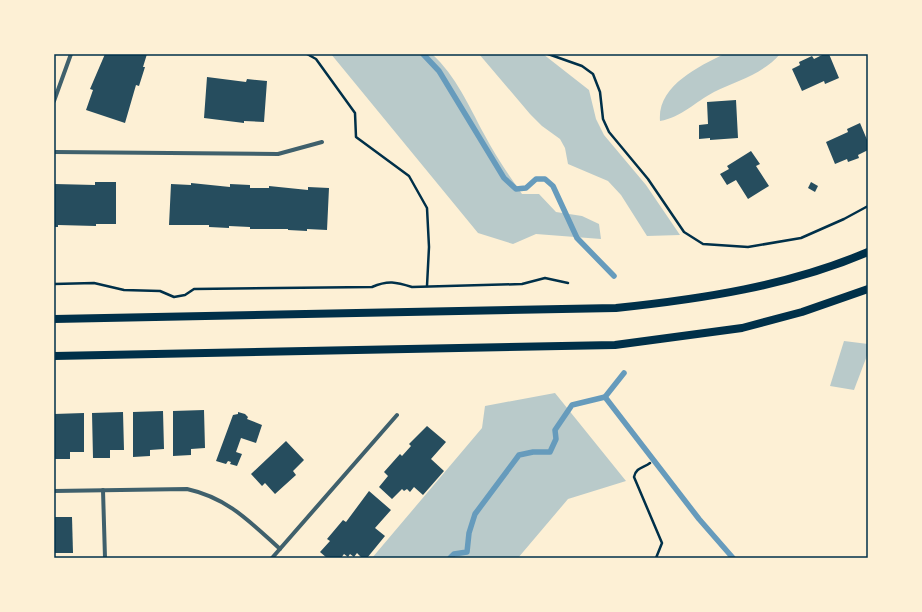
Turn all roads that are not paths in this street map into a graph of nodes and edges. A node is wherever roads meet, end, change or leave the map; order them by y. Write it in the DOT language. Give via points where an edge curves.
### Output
graph roads {
  1 [pos="71,54"];
  2 [pos="54,101"];
  3 [pos="322,142"];
  4 [pos="54,152"];
  5 [pos="868,252"];
  6 [pos="868,289"];
  7 [pos="54,319"];
  8 [pos="54,356"];
  9 [pos="397,415"];
  10 [pos="103,490"];
  11 [pos="54,492"];
  12 [pos="280,549"];
  13 [pos="105,558"];
  14 [pos="272,558"];
  1 -- 2 [label="street"];
  3 -- 4 [label="street" via="278,154"];
  5 -- 7 [label="main road" via="798,276 743,291 616,308"];
  6 -- 8 [label="main road" via="802,312 742,328 615,345"];
  9 -- 12 [label="street"];
  10 -- 11 [label="street"];
  10 -- 12 [label="street" via="187,489 205,493 240,514"];
  10 -- 13 [label="street"];
  12 -- 14 [label="street"];
}
